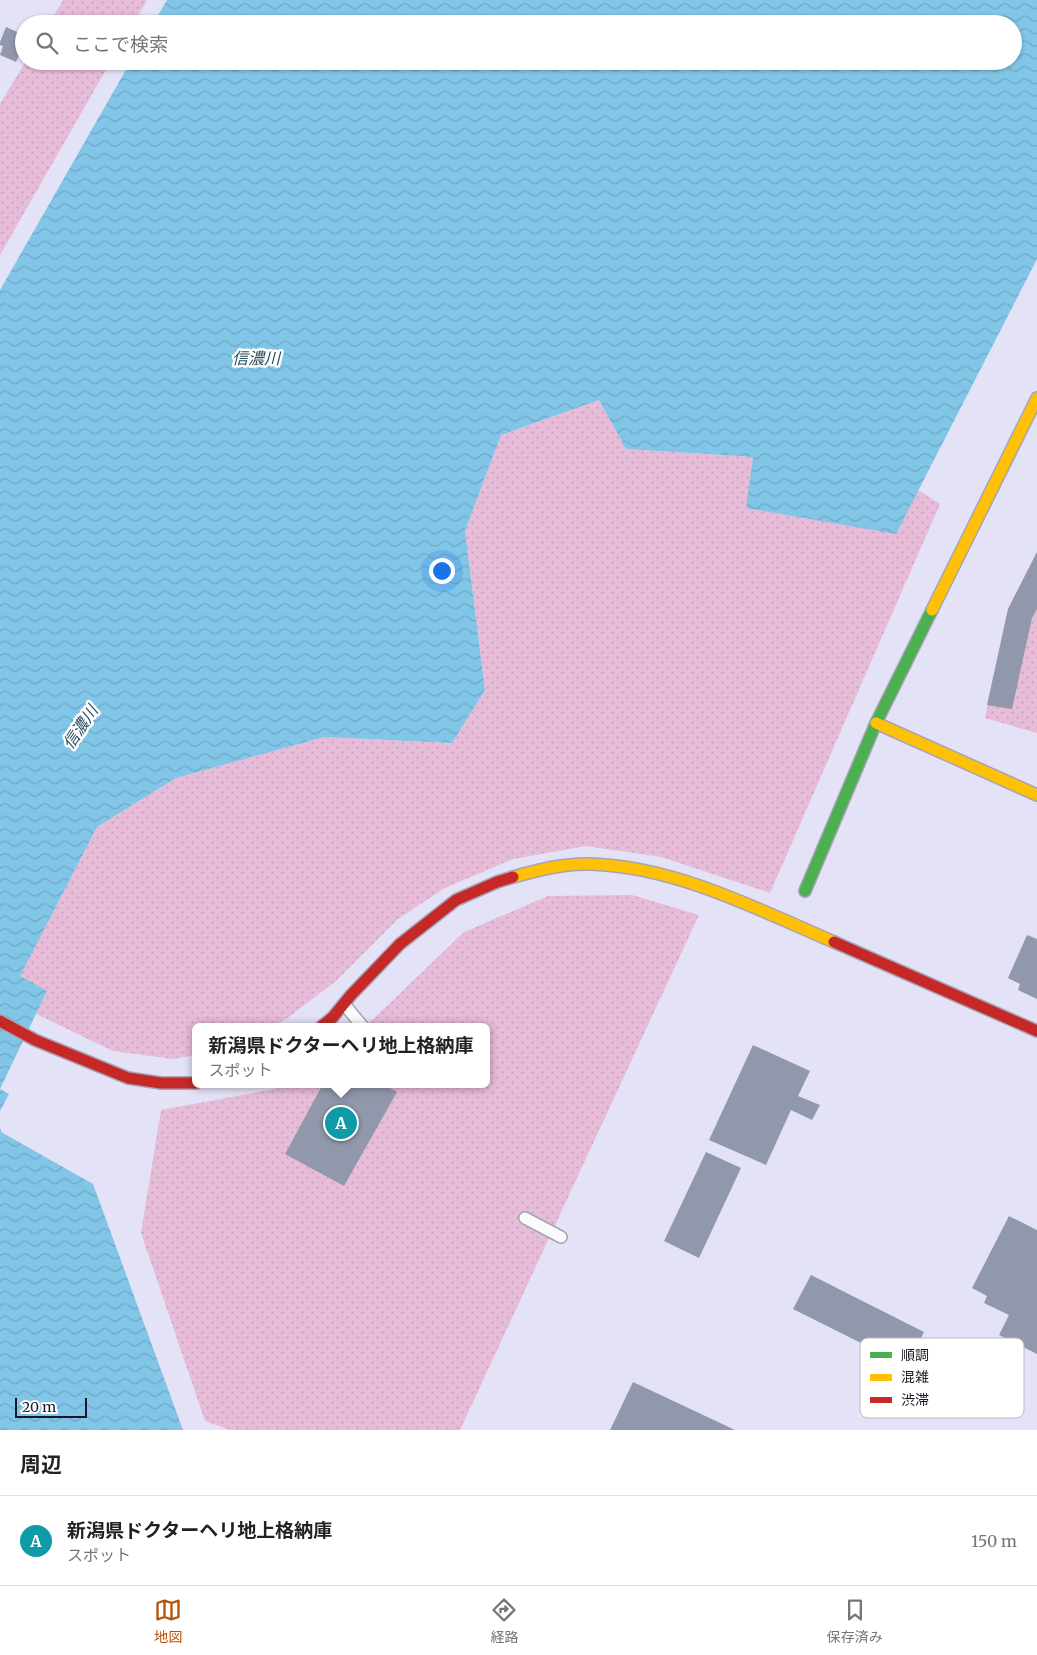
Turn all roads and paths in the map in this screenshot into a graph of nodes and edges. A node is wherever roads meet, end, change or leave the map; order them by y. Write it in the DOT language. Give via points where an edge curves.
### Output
graph roads {
  1 [pos="1037,398"];
  2 [pos="876,723"];
  3 [pos="1037,795"];
  4 [pos="805,890"];
  5 [pos="344,1004"];
  6 [pos="0,1021"];
  7 [pos="326,1023"];
  8 [pos="360,1023"];
  9 [pos="1037,1031"];
  10 [pos="192,1083"];
  11 [pos="525,1218"];
  12 [pos="561,1237"];
  1 -- 2 [label="street"];
  2 -- 3 [label="street"];
  2 -- 4 [label="street"];
  5 -- 7 [label="street"];
  5 -- 8 [label="lane"];
  5 -- 9 [label="street" via="400,944 456,900 496,882 541,869 590,864 632,868 728,896"];
  6 -- 10 [label="street" via="35,1040 128,1078"];
  11 -- 12 [label="lane"];
}
